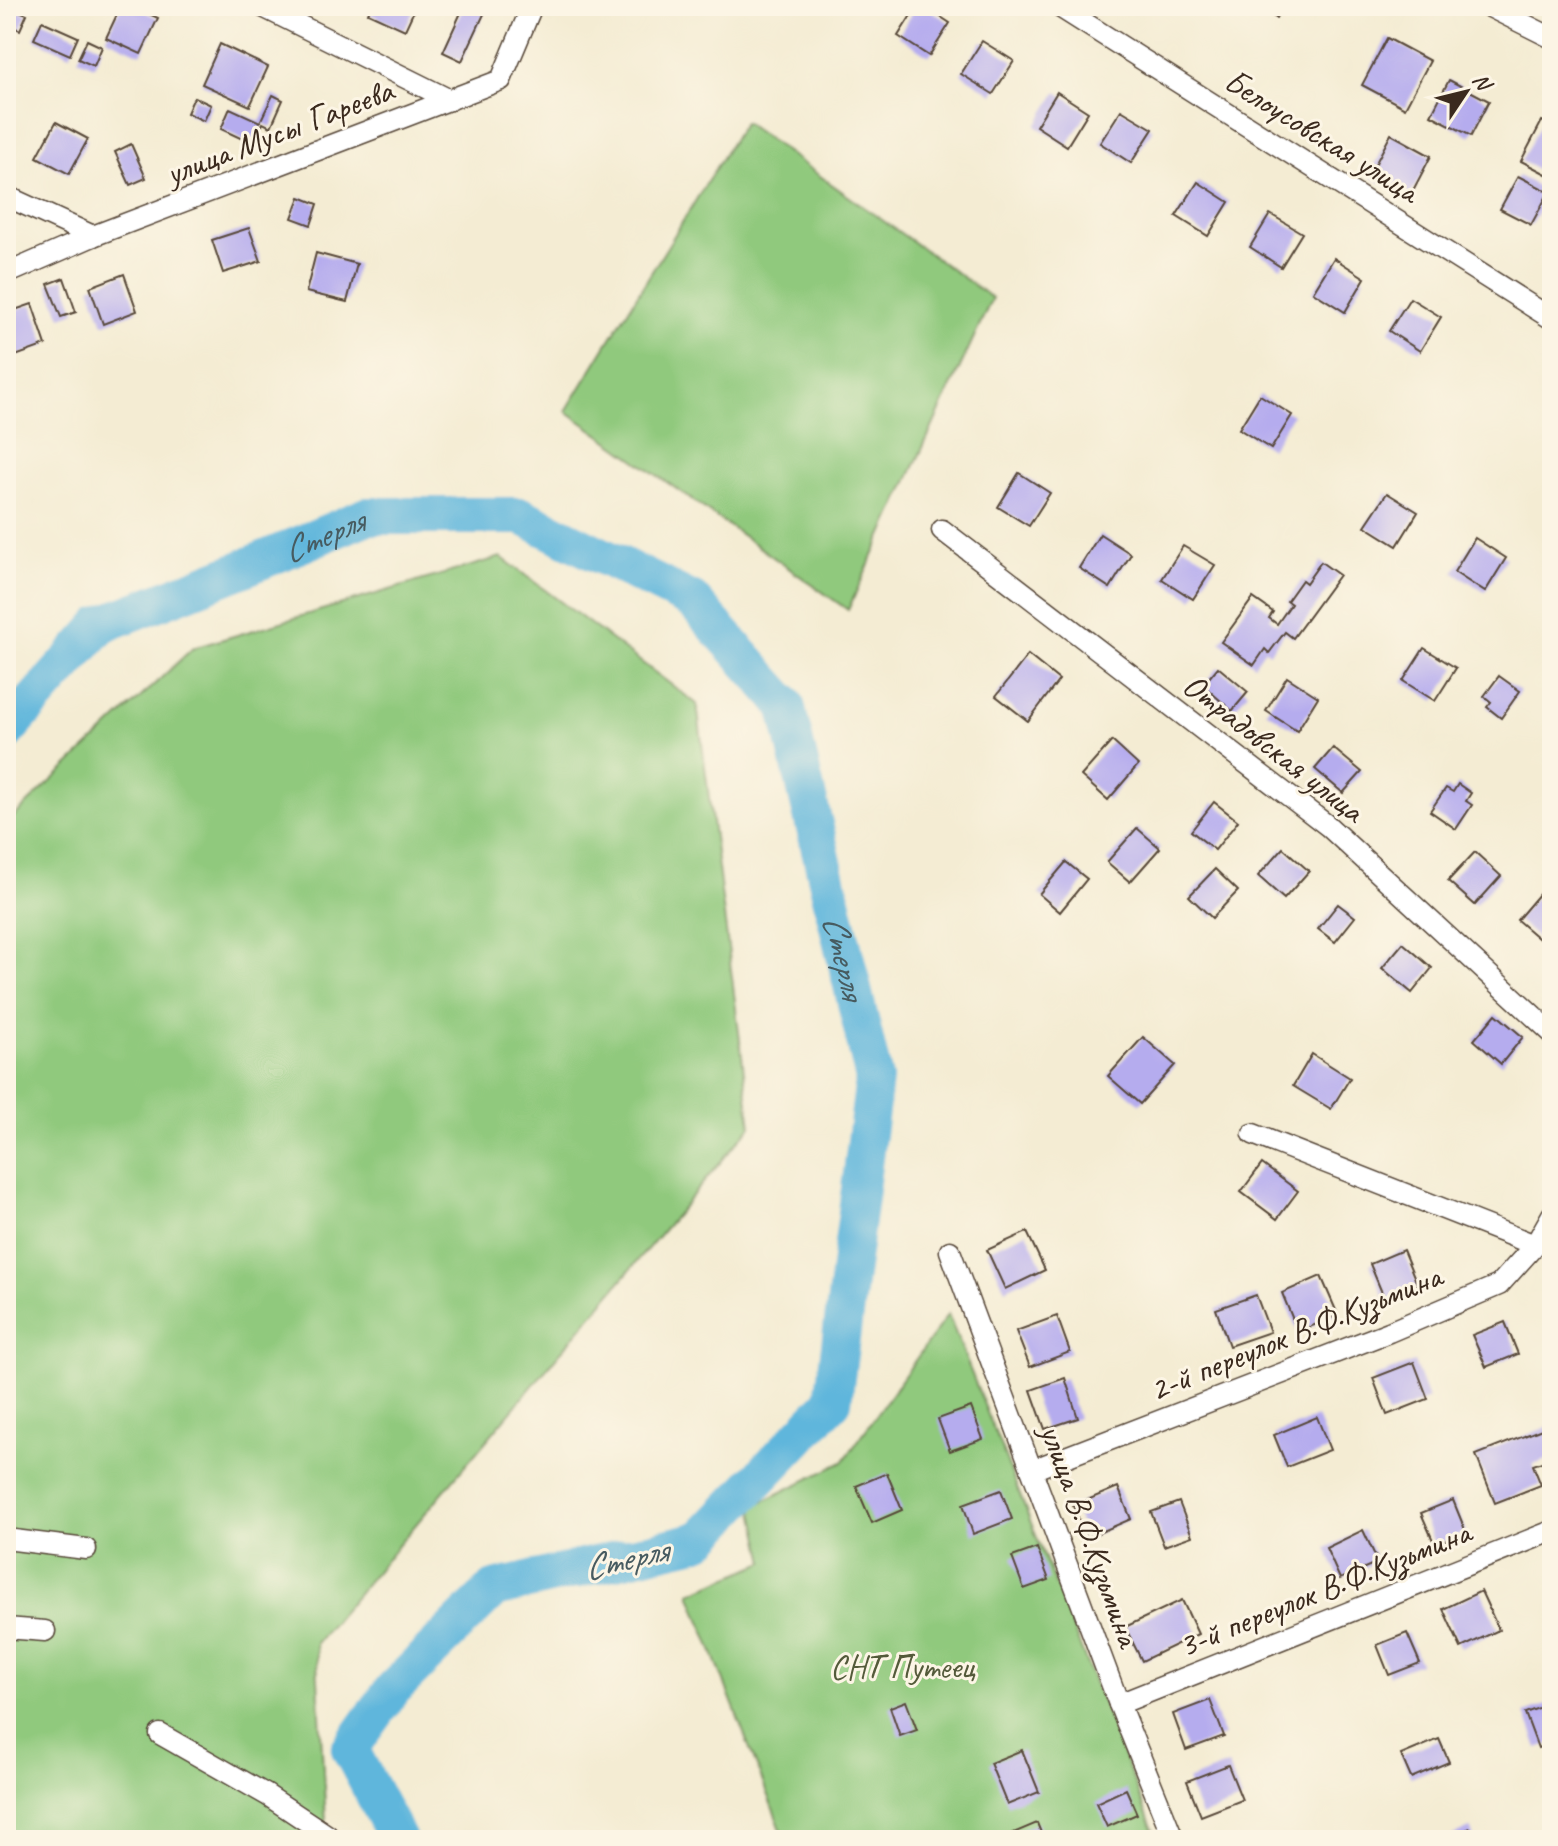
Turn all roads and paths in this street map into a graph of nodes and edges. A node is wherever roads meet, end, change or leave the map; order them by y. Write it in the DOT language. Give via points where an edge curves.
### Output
graph roads {
  1 [pos="261,6"];
  2 [pos="532,6"];
  3 [pos="1058,6"];
  4 [pos="1488,6"];
  5 [pos="1552,38"];
  6 [pos="450,100"];
  7 [pos="6,196"];
  8 [pos="93,236"];
  9 [pos="6,274"];
  10 [pos="1552,319"];
  11 [pos="942,530"];
  12 [pos="1552,1033"];
  13 [pos="1253,1134"];
  14 [pos="1552,1215"];
  15 [pos="1535,1245"];
  16 [pos="950,1251"];
  17 [pos="1032,1470"];
  18 [pos="1552,1531"];
  19 [pos="6,1539"];
  20 [pos="86,1549"];
  21 [pos="6,1628"];
  22 [pos="45,1631"];
  23 [pos="1119,1704"];
  24 [pos="160,1734"];
  25 [pos="331,1840"];
  26 [pos="1174,1840"];
  1 -- 6 [label="street"];
  2 -- 6 [label="street, улица Мусы Гареева" via="501,80"];
  3 -- 10 [label="street, Белоусовская улица"];
  4 -- 5 [label="street"];
  6 -- 8 [label="street, улица Мусы Гареева"];
  7 -- 8 [label="street"];
  8 -- 9 [label="street, улица Мусы Гареева"];
  11 -- 12 [label="street, Отрадовская улица" via="1328,826"];
  13 -- 15 [label="street"];
  14 -- 15 [label="street, 2-й переулок В.Ф.Кузьмина"];
  15 -- 17 [label="street, 2-й переулок В.Ф.Кузьмина" via="1499,1285"];
  16 -- 17 [label="street, улица В.Ф.Кузьмина"];
  17 -- 23 [label="street, улица В.Ф.Кузьмина"];
  18 -- 23 [label="street, 3-й переулок В.Ф.Кузьмина"];
  19 -- 20 [label="street"];
  21 -- 22 [label="street"];
  23 -- 26 [label="street, улица В.Ф.Кузьмина"];
  24 -- 25 [label="street" via="267,1795"];
}
